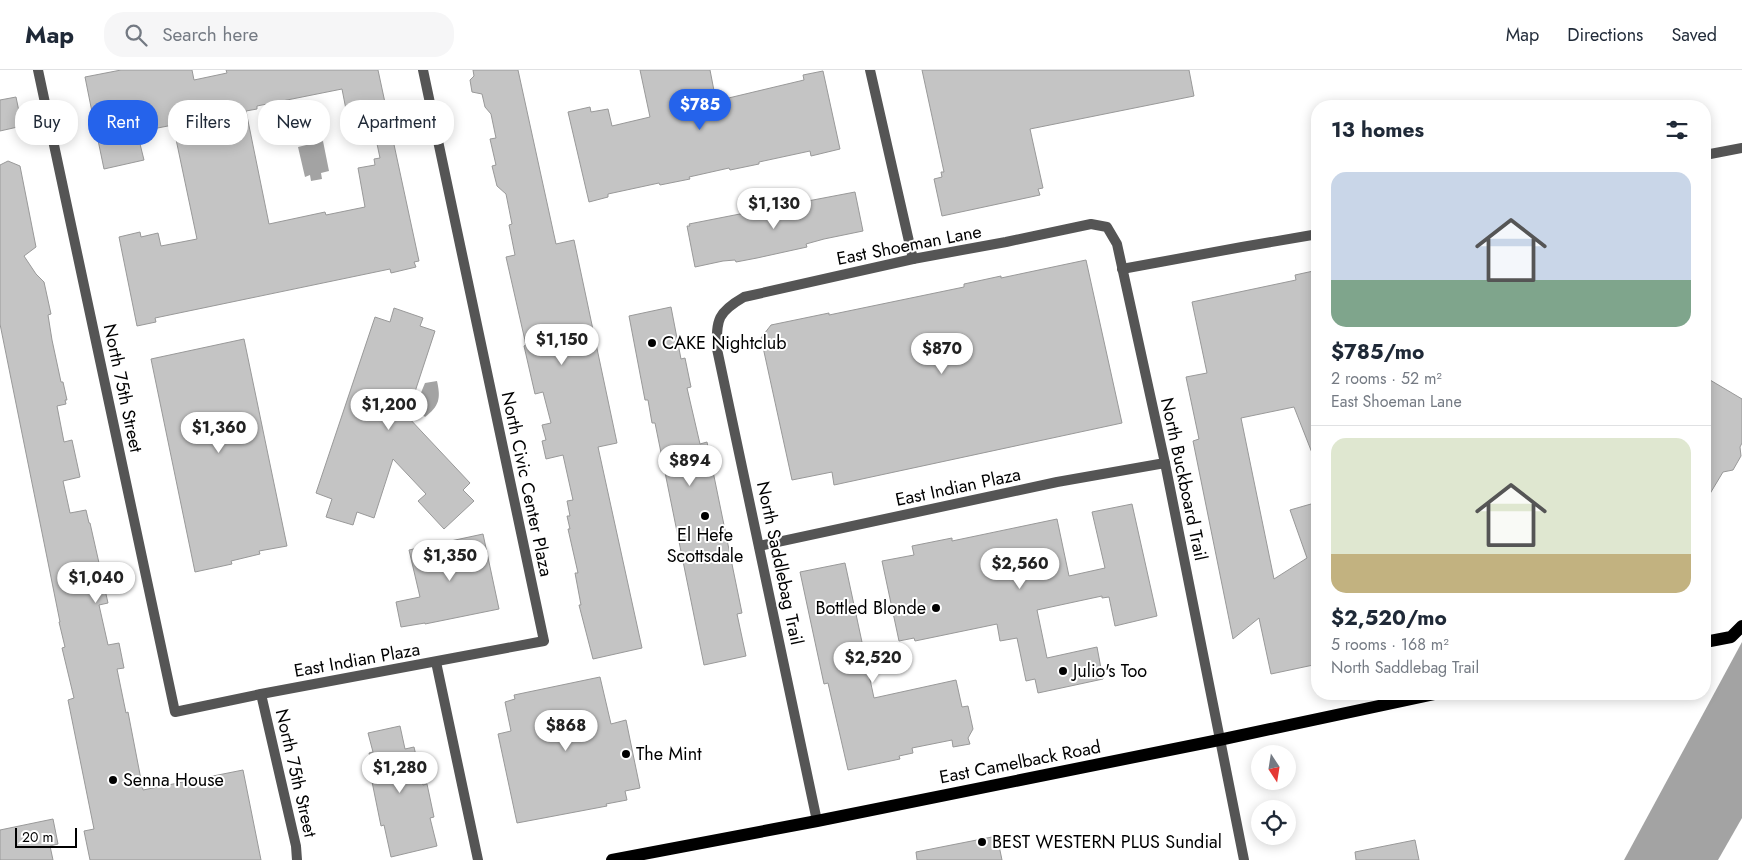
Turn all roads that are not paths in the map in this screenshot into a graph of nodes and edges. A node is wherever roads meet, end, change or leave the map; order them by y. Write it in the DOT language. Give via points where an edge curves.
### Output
graph roads {
  1 [pos="38,70"];
  2 [pos="423,70"];
  3 [pos="870,70"];
  4 [pos="1742,148"];
  5 [pos="1711,154"];
  6 [pos="1107,227"];
  7 [pos="1311,235"];
  8 [pos="913,259"];
  9 [pos="1122,269"];
  10 [pos="722,312"];
  11 [pos="1165,463"];
  12 [pos="759,546"];
  13 [pos="1742,626"];
  14 [pos="1737,640"];
  15 [pos="544,641"];
  16 [pos="1711,642"];
  17 [pos="436,662"];
  18 [pos="261,694"];
  19 [pos="1407,700"];
  20 [pos="175,712"];
  21 [pos="1219,740"];
  22 [pos="816,821"];
  23 [pos="297,860"];
  24 [pos="478,860"];
  25 [pos="612,860"];
  26 [pos="1244,860"];
  1 -- 20 [label="street, North 75th Street"];
  2 -- 15 [label="street, North Civic Center Plaza"];
  3 -- 8 [label="street"];
  4 -- 5 [label="street"];
  6 -- 8 [label="street, East Shoeman Lane" via="1091,224"];
  6 -- 9 [label="street, North Buckboard Trail" via="1117,244"];
  7 -- 9 [label="street"];
  8 -- 10 [label="street, East Shoeman Lane" via="744,297"];
  9 -- 11 [label="street, North Buckboard Trail"];
  10 -- 12 [label="street, North Saddlebag Trail" via="716,328 717,348"];
  11 -- 12 [label="street, East Indian Plaza" via="1057,482"];
  11 -- 21 [label="street, North Buckboard Trail"];
  12 -- 22 [label="street, North Saddlebag Trail"];
  13 -- 14 [label="main road"];
  14 -- 16 [label="main road"];
  15 -- 17 [label="street, East Indian Plaza"];
  17 -- 18 [label="street, East Indian Plaza"];
  17 -- 24 [label="street"];
  18 -- 20 [label="street, East Indian Plaza"];
  18 -- 23 [label="street, North 75th Street"];
  19 -- 21 [label="main road, East Camelback Road"];
  21 -- 22 [label="main road, East Camelback Road"];
  21 -- 26 [label="street, North Buckboard Trail"];
  22 -- 25 [label="main road, East Camelback Road"];
}
